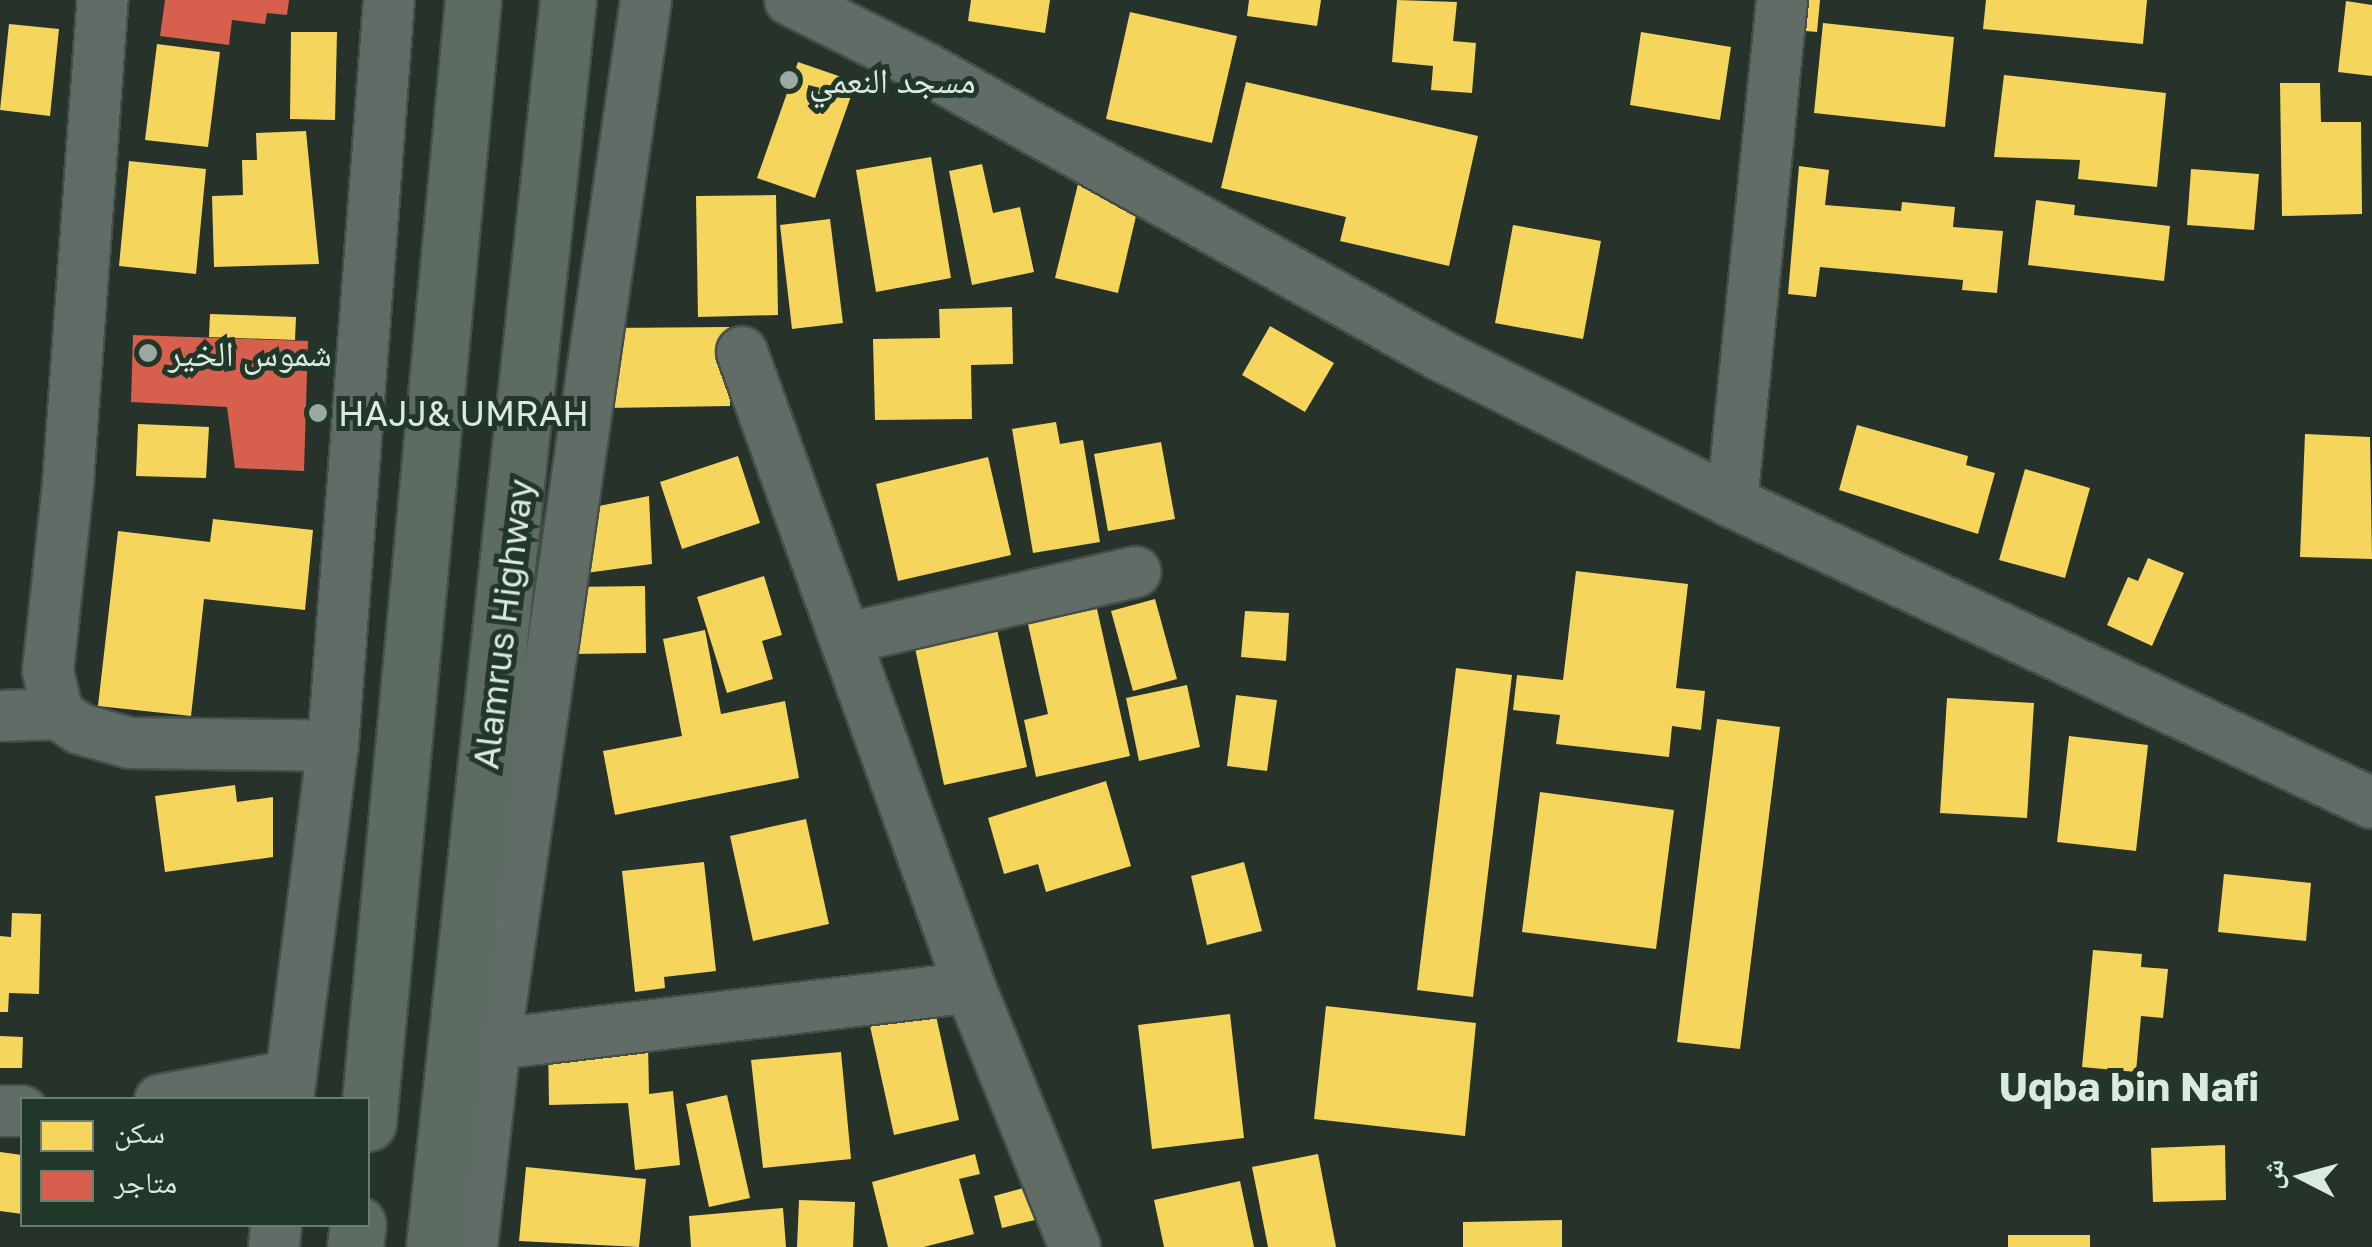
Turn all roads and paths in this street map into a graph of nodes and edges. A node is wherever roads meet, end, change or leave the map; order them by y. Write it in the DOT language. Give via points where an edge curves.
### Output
graph roads {
  1 [pos="102,0"];
  2 [pos="389,0"];
  3 [pos="473,0"];
  4 [pos="568,0"];
  5 [pos="646,0"];
  6 [pos="790,0"];
  7 [pos="1782,0"];
  8 [pos="742,352"];
  9 [pos="1732,502"];
  10 [pos="1135,572"];
  11 [pos="850,638"];
  12 [pos="58,714"];
  13 [pos="0,716"];
  14 [pos="334,746"];
  15 [pos="2372,803"];
  16 [pos="970,987"];
  17 [pos="495,1044"];
  18 [pos="289,1088"];
  19 [pos="192,1097"];
  20 [pos="370,1101"];
  21 [pos="434,1247"];
  22 [pos="472,1247"];
  23 [pos="1075,1247"];
  1 -- 12 [label="street" via="48,671"];
  2 -- 14 [label="street"];
  3 -- 20 [label="main road"];
  4 -- 21 [label="main road, Alamrus Highway"];
  5 -- 17 [label="street"];
  6 -- 9 [label="street" via="926,68 1440,355"];
  7 -- 9 [label="street"];
  8 -- 11 [label="street"];
  9 -- 15 [label="street"];
  10 -- 11 [label="street"];
  11 -- 16 [label="street"];
  12 -- 13 [label="street"];
  12 -- 14 [label="street" via="80,730 130,743"];
  14 -- 18 [label="street"];
  16 -- 17 [label="street"];
  16 -- 23 [label="street"];
  17 -- 22 [label="street"];
  18 -- 19 [label="street"];
}
